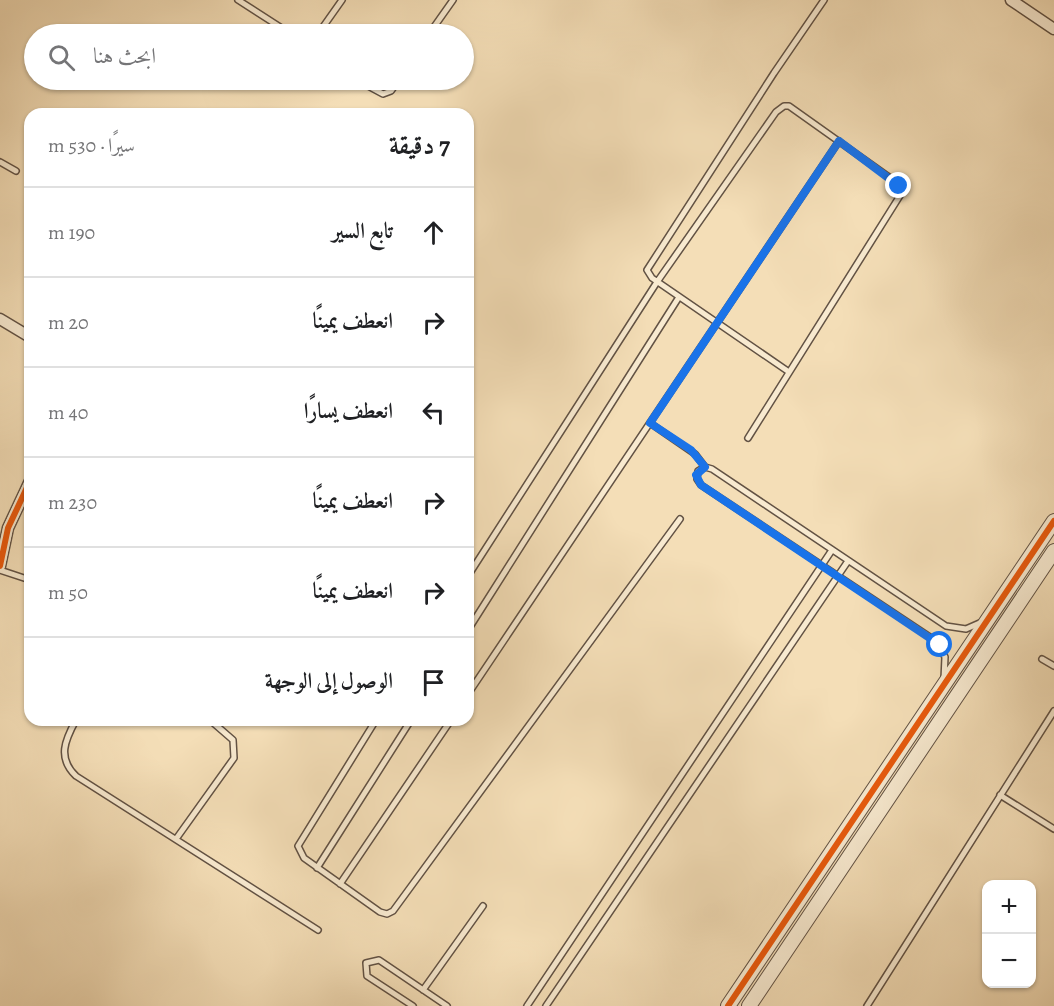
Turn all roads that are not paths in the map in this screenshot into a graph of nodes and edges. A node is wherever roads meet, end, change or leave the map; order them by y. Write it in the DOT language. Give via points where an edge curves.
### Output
graph roads {
  1 [pos="238,0"];
  2 [pos="342,0"];
  3 [pos="453,0"];
  4 [pos="824,0"];
  5 [pos="1011,0"];
  6 [pos="275,24"];
  7 [pos="325,24"];
  8 [pos="436,24"];
  9 [pos="1054,29"];
  10 [pos="376,90"];
  11 [pos="393,90"];
  12 [pos="839,141"];
  13 [pos="0,162"];
  14 [pos="16,171"];
  15 [pos="657,282"];
  16 [pos="679,297"];
  17 [pos="0,319"];
  18 [pos="717,323"];
  19 [pos="24,333"];
  20 [pos="789,372"];
  21 [pos="650,423"];
  22 [pos="748,438"];
  23 [pos="705,467"];
  24 [pos="24,494"];
  25 [pos="680,519"];
  26 [pos="1054,521"];
  27 [pos="832,550"];
  28 [pos="1054,551"];
  29 [pos="848,561"];
  30 [pos="822,565"];
  31 [pos="474,567"];
  32 [pos="0,568"];
  33 [pos="838,576"];
  34 [pos="24,578"];
  35 [pos="989,618"];
  36 [pos="474,621"];
  37 [pos="975,637"];
  38 [pos="989,648"];
  39 [pos="1054,658"];
  40 [pos="1042,659"];
  41 [pos="1052,665"];
  42 [pos="944,684"];
  43 [pos="474,685"];
  44 [pos="1054,711"];
  45 [pos="73,726"];
  46 [pos="217,726"];
  47 [pos="372,726"];
  48 [pos="407,726"];
  49 [pos="447,726"];
  50 [pos="1000,795"];
  51 [pos="1054,830"];
  52 [pos="176,839"];
  53 [pos="317,868"];
  54 [pos="340,884"];
  55 [pos="483,906"];
  56 [pos="318,930"];
  57 [pos="423,990"];
  58 [pos="413,1006"];
  59 [pos="447,1006"];
  60 [pos="527,1006"];
  61 [pos="546,1006"];
  62 [pos="728,1006"];
  63 [pos="748,1006"];
  64 [pos="867,1006"];
  1 -- 6 [label="lane"];
  2 -- 7 [label="lane"];
  3 -- 8 [label="lane"];
  4 -- 15 [label="lane" via="649,263 648,273"];
  5 -- 9 [label="street"];
  10 -- 11 [label="lane" via="383,94"];
  12 -- 15 [label="lane" via="793,108 779,108"];
  12 -- 18 [label="lane"];
  12 -- 20 [label="lane" via="896,182 901,194"];
  13 -- 14 [label="lane"];
  15 -- 16 [label="lane"];
  15 -- 31 [label="lane"];
  16 -- 18 [label="lane"];
  16 -- 36 [label="lane"];
  17 -- 19 [label="street"];
  18 -- 20 [label="lane"];
  18 -- 21 [label="lane"];
  20 -- 22 [label="lane"];
  21 -- 23 [label="lane" via="691,450"];
  21 -- 43 [label="lane"];
  23 -- 27 [label="lane"];
  23 -- 30 [label="lane" via="696,475 701,485"];
  24 -- 32 [label="street" via="8,528"];
  25 -- 54 [label="lane" via="393,910 387,914 380,912"];
  26 -- 35 [label="street"];
  27 -- 29 [label="lane"];
  27 -- 30 [label="lane"];
  28 -- 38 [label="street"];
  29 -- 33 [label="lane"];
  29 -- 35 [label="lane" via="952,629 966,629"];
  30 -- 33 [label="lane"];
  30 -- 60 [label="lane"];
  32 -- 34 [label="lane"];
  33 -- 42 [label="lane" via="940,645 945,657"];
  33 -- 61 [label="lane"];
  35 -- 37 [label="street"];
  37 -- 38 [label="street" via="979,648"];
  37 -- 42 [label="street"];
  38 -- 63 [label="street"];
  39 -- 41 [label="lane"];
  40 -- 41 [label="lane"];
  42 -- 62 [label="street"];
  44 -- 50 [label="lane"];
  45 -- 52 [label="lane" via="64,746 70,770"];
  46 -- 52 [label="lane" via="233,740 234,758"];
  47 -- 53 [label="lane" via="298,842 301,855"];
  48 -- 53 [label="lane"];
  49 -- 54 [label="lane"];
  50 -- 51 [label="lane"];
  50 -- 64 [label="lane"];
  52 -- 56 [label="lane"];
  53 -- 54 [label="lane"];
  55 -- 57 [label="lane"];
  57 -- 58 [label="lane" via="379,960 366,963 367,976"];
  57 -- 59 [label="lane"];
}
